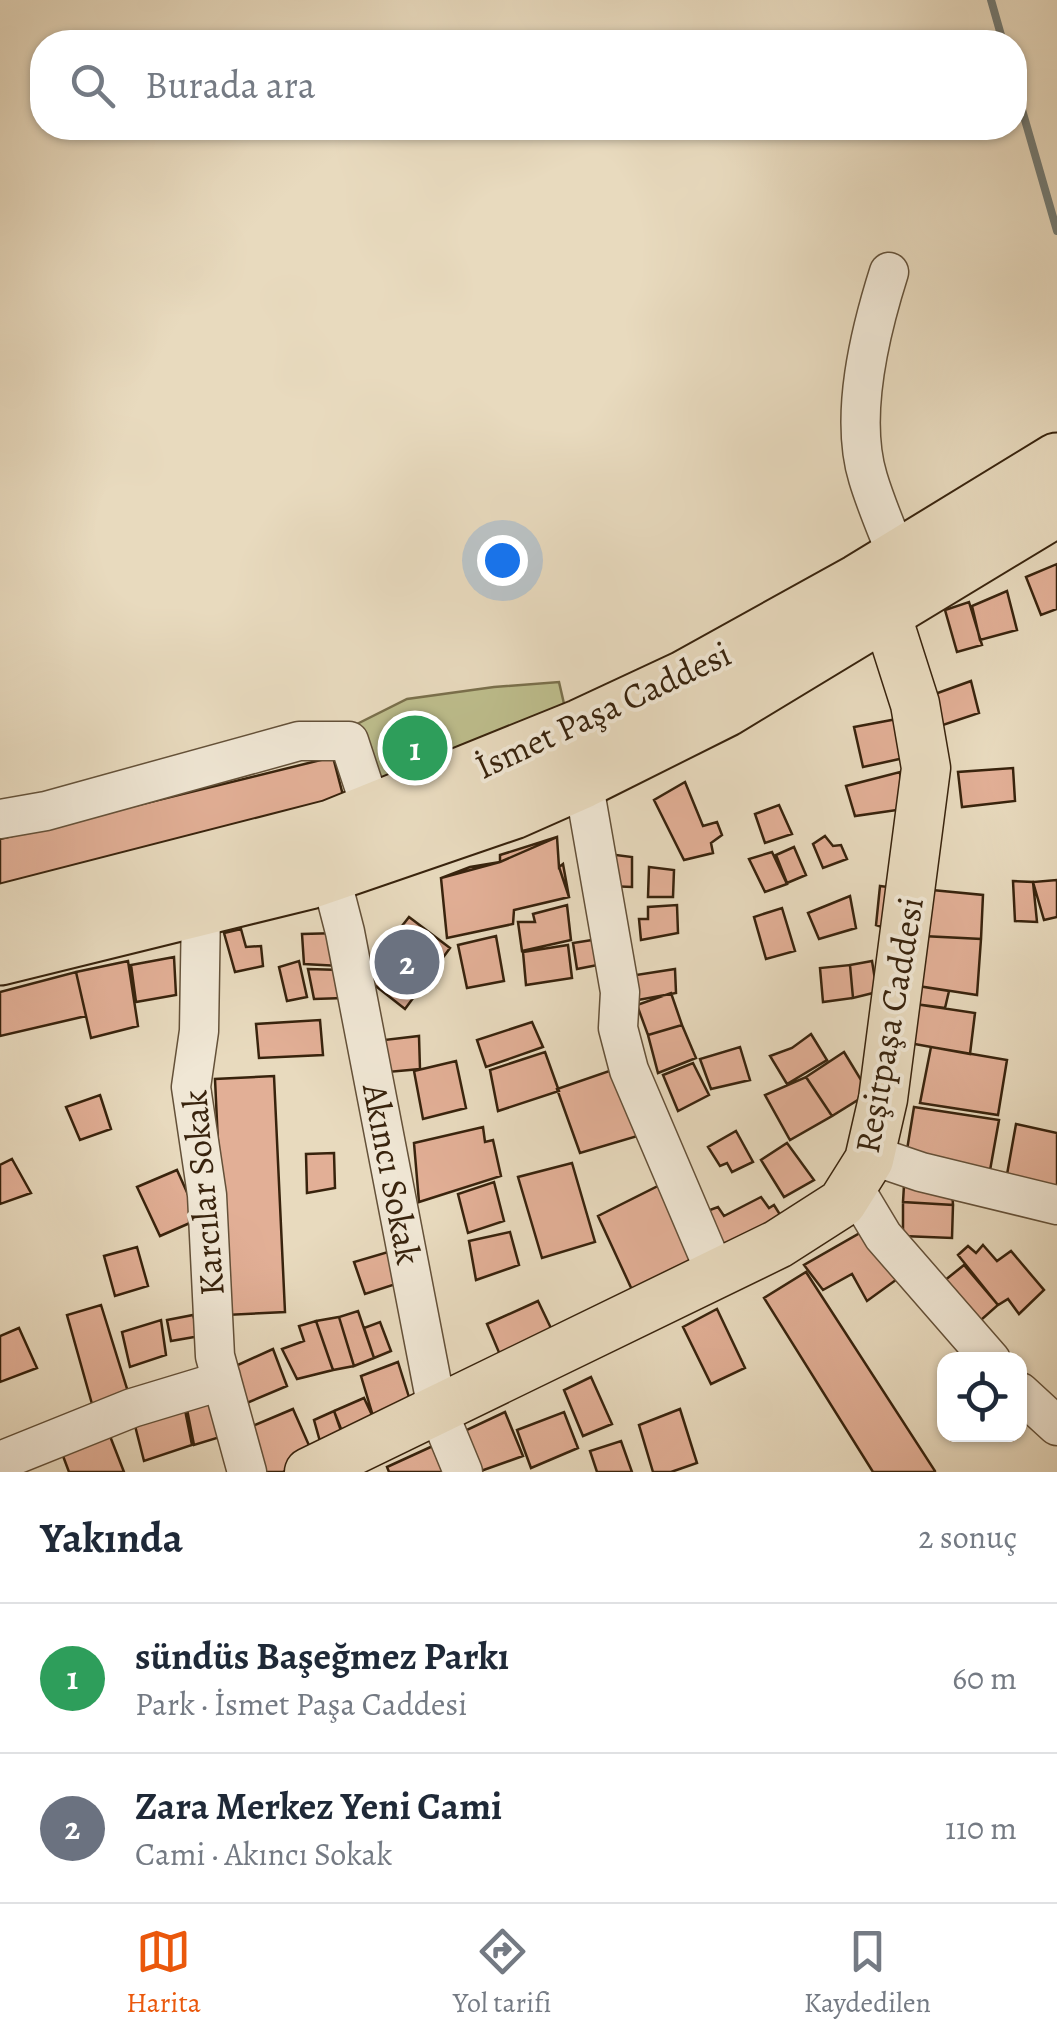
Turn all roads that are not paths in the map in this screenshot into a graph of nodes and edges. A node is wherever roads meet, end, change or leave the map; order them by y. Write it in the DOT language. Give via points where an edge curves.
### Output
graph roads {
  1 [pos="889,272"];
  2 [pos="1052,499"];
  3 [pos="898,558"];
  4 [pos="885,610"];
  5 [pos="583,780"];
  6 [pos="372,811"];
  7 [pos="0,820"];
  8 [pos="330,874"];
  9 [pos="201,910"];
  10 [pos="0,913"];
  11 [pos="0,957"];
  12 [pos="862,1170"];
  13 [pos="1057,1204"];
  14 [pos="716,1274"];
  15 [pos="984,1352"];
  16 [pos="221,1377"];
  17 [pos="1027,1398"];
  18 [pos="438,1409"];
  19 [pos="1057,1426"];
  20 [pos="0,1461"];
  21 [pos="248,1472"];
  22 [pos="310,1472"];
  23 [pos="463,1472"];
  1 -- 3 [label="street" via="872,328 862,433 867,475"];
  2 -- 3 [label="highway, İsmet Paşa Caddesi"];
  2 -- 4 [label="highway, İsmet Paşa Caddesi"];
  3 -- 6 [label="highway, İsmet Paşa Caddesi" via="684,679 582,728"];
  4 -- 5 [label="highway, İsmet Paşa Caddesi" via="725,708"];
  4 -- 12 [label="main road, Reşitpaşa Caddesi" via="915,704 926,768 883,1100"];
  5 -- 8 [label="highway, İsmet Paşa Caddesi"];
  5 -- 14 [label="street" via="625,1056"];
  6 -- 7 [label="street" via="349,741 335,738 300,741"];
  6 -- 10 [label="highway, İsmet Paşa Caddesi" via="331,828"];
  8 -- 9 [label="highway, İsmet Paşa Caddesi"];
  8 -- 18 [label="street, Akıncı Sokak"];
  9 -- 11 [label="highway, İsmet Paşa Caddesi"];
  9 -- 16 [label="street, Karcılar Sokak" via="191,1087"];
  12 -- 13 [label="street" via="921,1172"];
  12 -- 14 [label="main road, Reşitpaşa Caddesi" via="842,1203"];
  12 -- 15 [label="street" via="883,1236"];
  14 -- 18 [label="main road, Reşitpaşa Caddesi"];
  16 -- 20 [label="street"];
  16 -- 21 [label="street, Karcılar Sokak"];
  17 -- 19 [label="street"];
  18 -- 22 [label="main road, Reşitpaşa Caddesi"];
  18 -- 23 [label="street, Akıncı Sokak"];
}
